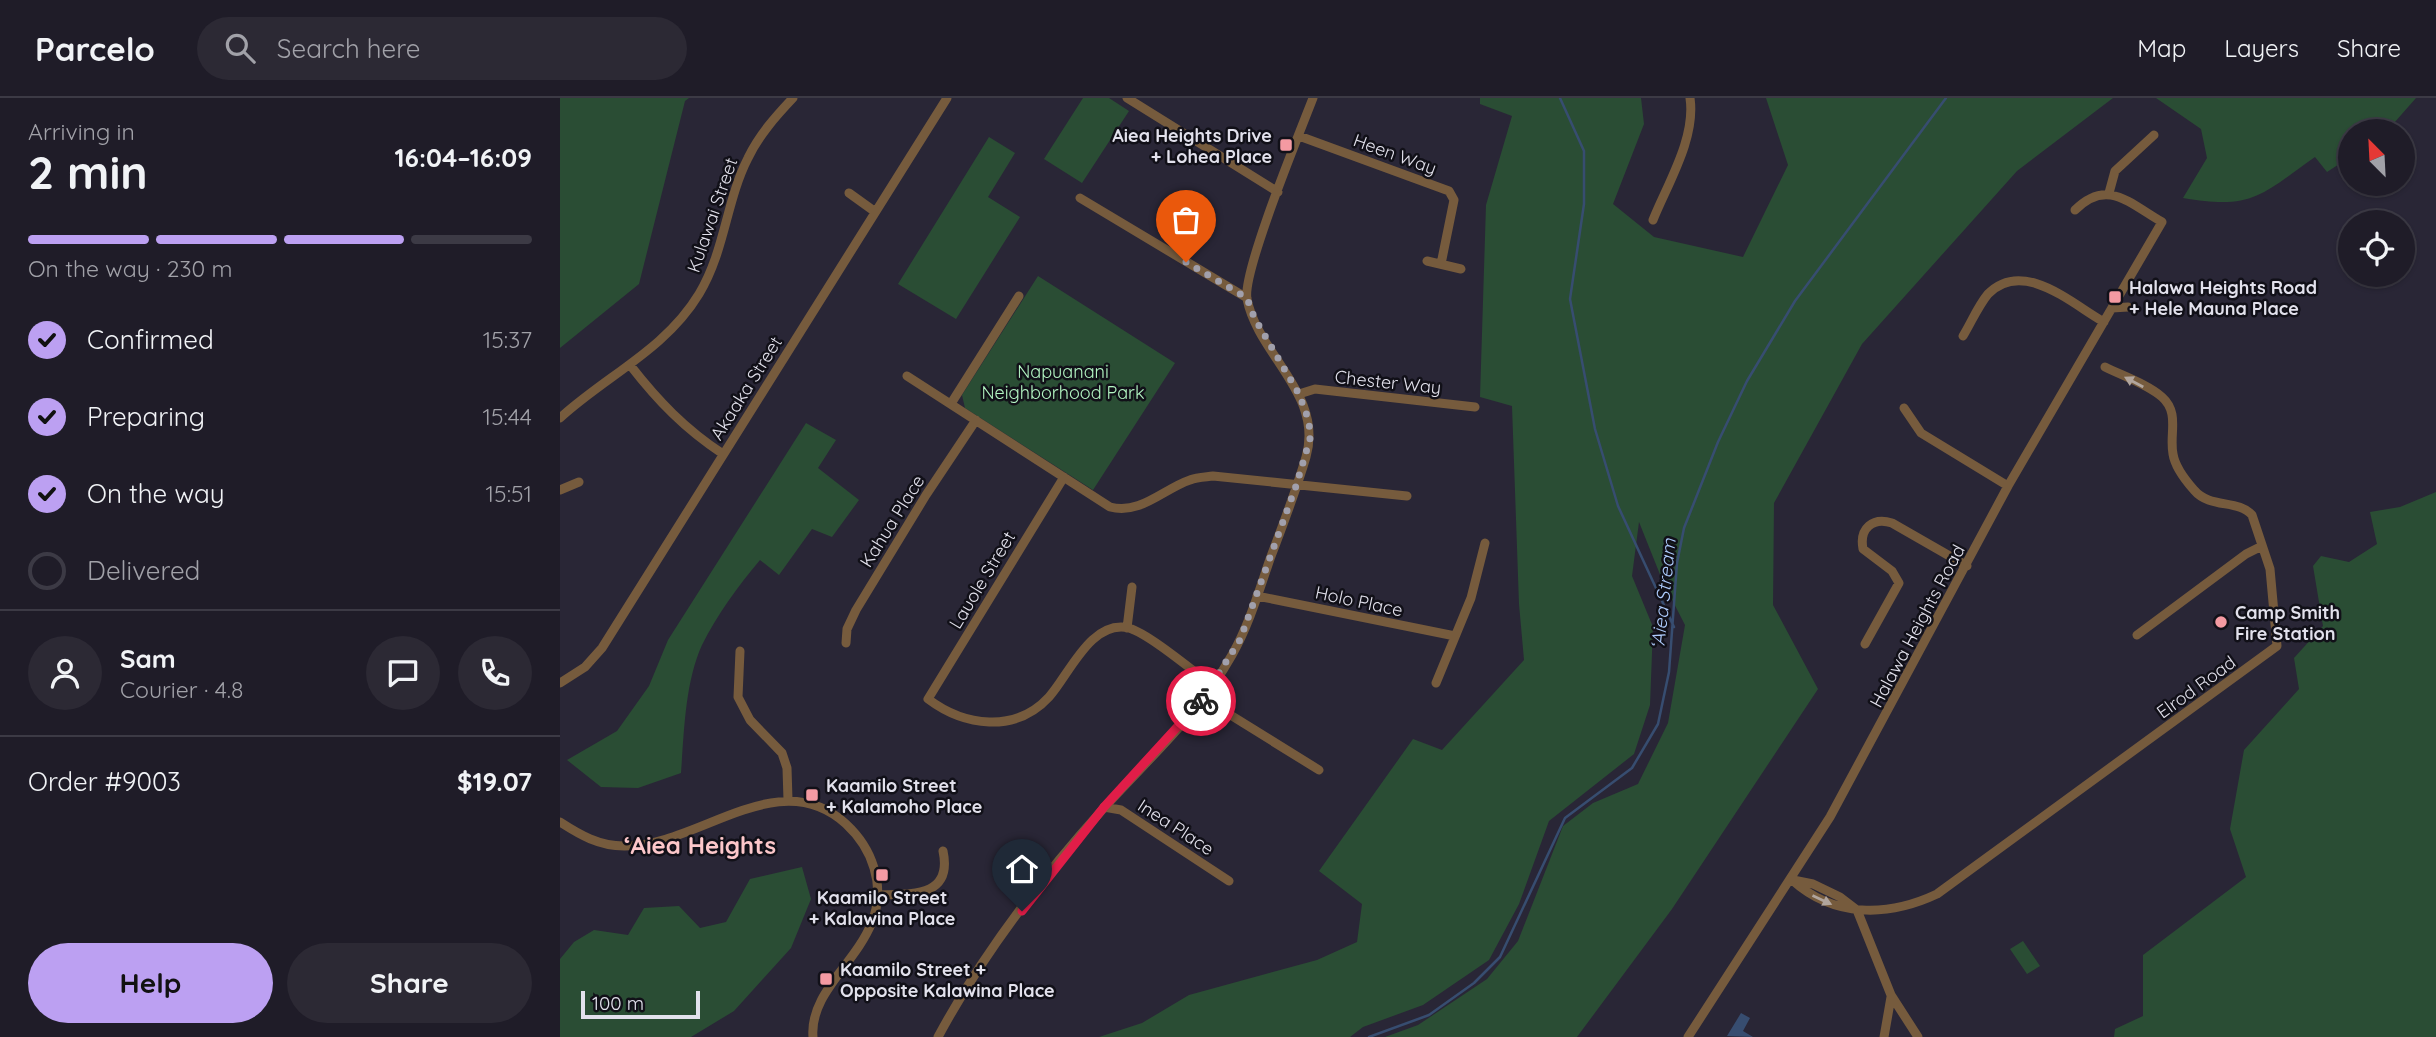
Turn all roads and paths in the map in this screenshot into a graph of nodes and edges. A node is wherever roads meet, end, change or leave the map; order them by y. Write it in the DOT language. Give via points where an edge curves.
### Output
graph roads {
  1 [pos="793,98"];
  2 [pos="947,98"];
  3 [pos="1127,98"];
  4 [pos="1313,98"];
  5 [pos="1690,98"];
  6 [pos="2154,135"];
  7 [pos="1299,136"];
  8 [pos="1278,192"];
  9 [pos="849,193"];
  10 [pos="2109,193"];
  11 [pos="1080,198"];
  12 [pos="2075,209"];
  13 [pos="874,211"];
  14 [pos="1653,220"];
  15 [pos="1427,261"];
  16 [pos="1441,264"];
  17 [pos="1461,269"];
  18 [pos="1019,296"];
  19 [pos="1247,298"];
  20 [pos="2128,307"];
  21 [pos="2112,308"];
  22 [pos="2104,322"];
  23 [pos="1963,336"];
  24 [pos="630,365"];
  25 [pos="2105,367"];
  26 [pos="907,376"];
  27 [pos="1299,394"];
  28 [pos="952,402"];
  29 [pos="1475,407"];
  30 [pos="1904,408"];
  31 [pos="560,418"];
  32 [pos="976,420"];
  33 [pos="723,454"];
  34 [pos="1064,477"];
  35 [pos="579,482"];
  36 [pos="1296,486"];
  37 [pos="2008,486"];
  38 [pos="560,491"];
  39 [pos="1407,496"];
  40 [pos="1485,543"];
  41 [pos="2262,546"];
  42 [pos="1967,566"];
  43 [pos="1132,587"];
  44 [pos="1257,596"];
  45 [pos="1127,628"];
  46 [pos="2137,635"];
  47 [pos="1455,636"];
  48 [pos="846,643"];
  49 [pos="1865,644"];
  50 [pos="740,651"];
  51 [pos="560,683"];
  52 [pos="1436,683"];
  53 [pos="1212,685"];
  54 [pos="1203,698"];
  55 [pos="1319,770"];
  56 [pos="788,800"];
  57 [pos="1104,807"];
  58 [pos="560,822"];
  59 [pos="943,851"];
  60 [pos="1792,880"];
  61 [pos="1229,881"];
  62 [pos="878,895"];
  63 [pos="1857,910"];
  64 [pos="1891,995"];
  65 [pos="813,1037"];
  66 [pos="938,1037"];
  67 [pos="1688,1037"];
  68 [pos="1884,1037"];
  69 [pos="1918,1037"];
  1 -- 24 [label="street, Kulawai Street" via="748,158 719,253 700,293 664,339"];
  2 -- 13 [label="street, Akaaka Street"];
  3 -- 8 [label="street"];
  4 -- 7 [label="street"];
  5 -- 14 [label="street" via="1687,136"];
  6 -- 10 [label="street" via="2115,171"];
  7 -- 8 [label="street"];
  7 -- 16 [label="street, Heen Way" via="1449,191 1454,200"];
  8 -- 19 [label="street" via="1253,263"];
  9 -- 13 [label="street"];
  10 -- 12 [label="street" via="2089,196"];
  10 -- 21 [label="street, Halawa Heights Road" via="2162,222"];
  11 -- 19 [label="street"];
  13 -- 33 [label="street, Akaaka Street"];
  15 -- 16 [label="street"];
  16 -- 17 [label="street"];
  18 -- 28 [label="street"];
  19 -- 27 [label="street"];
  20 -- 21 [label="street"];
  21 -- 22 [label="street, Halawa Heights Road"];
  22 -- 23 [label="street" via="2039,283 2023,280 1999,285 1987,296"];
  22 -- 37 [label="street, Halawa Heights Road"];
  24 -- 31 [label="street, Kulawai Street"];
  24 -- 33 [label="street" via="660,404"];
  41 -- 25 [label="street, Elrod Road, one-way" via="2249,511 2205,499 2182,473 2172,453 2172,412 2163,398"];
  26 -- 28 [label="street"];
  27 -- 29 [label="street, Chester Way" via="1315,389"];
  27 -- 36 [label="street" via="1310,439"];
  28 -- 32 [label="street"];
  30 -- 37 [label="street" via="1921,433"];
  32 -- 34 [label="street"];
  32 -- 48 [label="street, Kahua Place" via="856,610"];
  33 -- 51 [label="street, Akaaka Street" via="602,648 585,667"];
  34 -- 36 [label="street" via="1120,509 1140,506 1192,479 1233,477"];
  34 -- 45 [label="street, Lauole Street" via="928,699 962,719 984,723 1010,720 1048,699 1099,634"];
  35 -- 38 [label="street"];
  36 -- 39 [label="street"];
  36 -- 44 [label="street"];
  37 -- 42 [label="street, Halawa Heights Road"];
  40 -- 47 [label="street" via="1471,598"];
  41 -- 46 [label="street"];
  41 -- 63 [label="street, Elrod Road" via="2270,569 2277,646 1937,894 1898,908"];
  42 -- 49 [label="street" via="1892,523 1873,522 1865,529 1863,549 1892,571 1899,583"];
  42 -- 60 [label="street, Halawa Heights Road"];
  43 -- 45 [label="street"];
  44 -- 47 [label="street, Holo Place"];
  44 -- 53 [label="street" via="1240,640"];
  45 -- 53 [label="street"];
  47 -- 52 [label="street"];
  50 -- 56 [label="street" via="738,697 750,720 782,752"];
  53 -- 54 [label="street"];
  54 -- 55 [label="street"];
  54 -- 57 [label="street"];
  56 -- 58 [label="street" via="762,804 643,845 605,844"];
  56 -- 62 [label="street" via="823,808 854,831 873,864"];
  57 -- 61 [label="street, Inea Place" via="1121,810"];
  57 -- 66 [label="street" via="1058,861 977,972"];
  59 -- 62 [label="street" via="944,869 932,888 915,894"];
  60 -- 63 [label="street" via="1813,884"];
  60 -- 67 [label="street, Halawa Heights Road"];
  62 -- 65 [label="street" via="867,935 813,1018"];
  63 -- 64 [label="street"];
  64 -- 68 [label="street"];
  64 -- 69 [label="street"];
}
